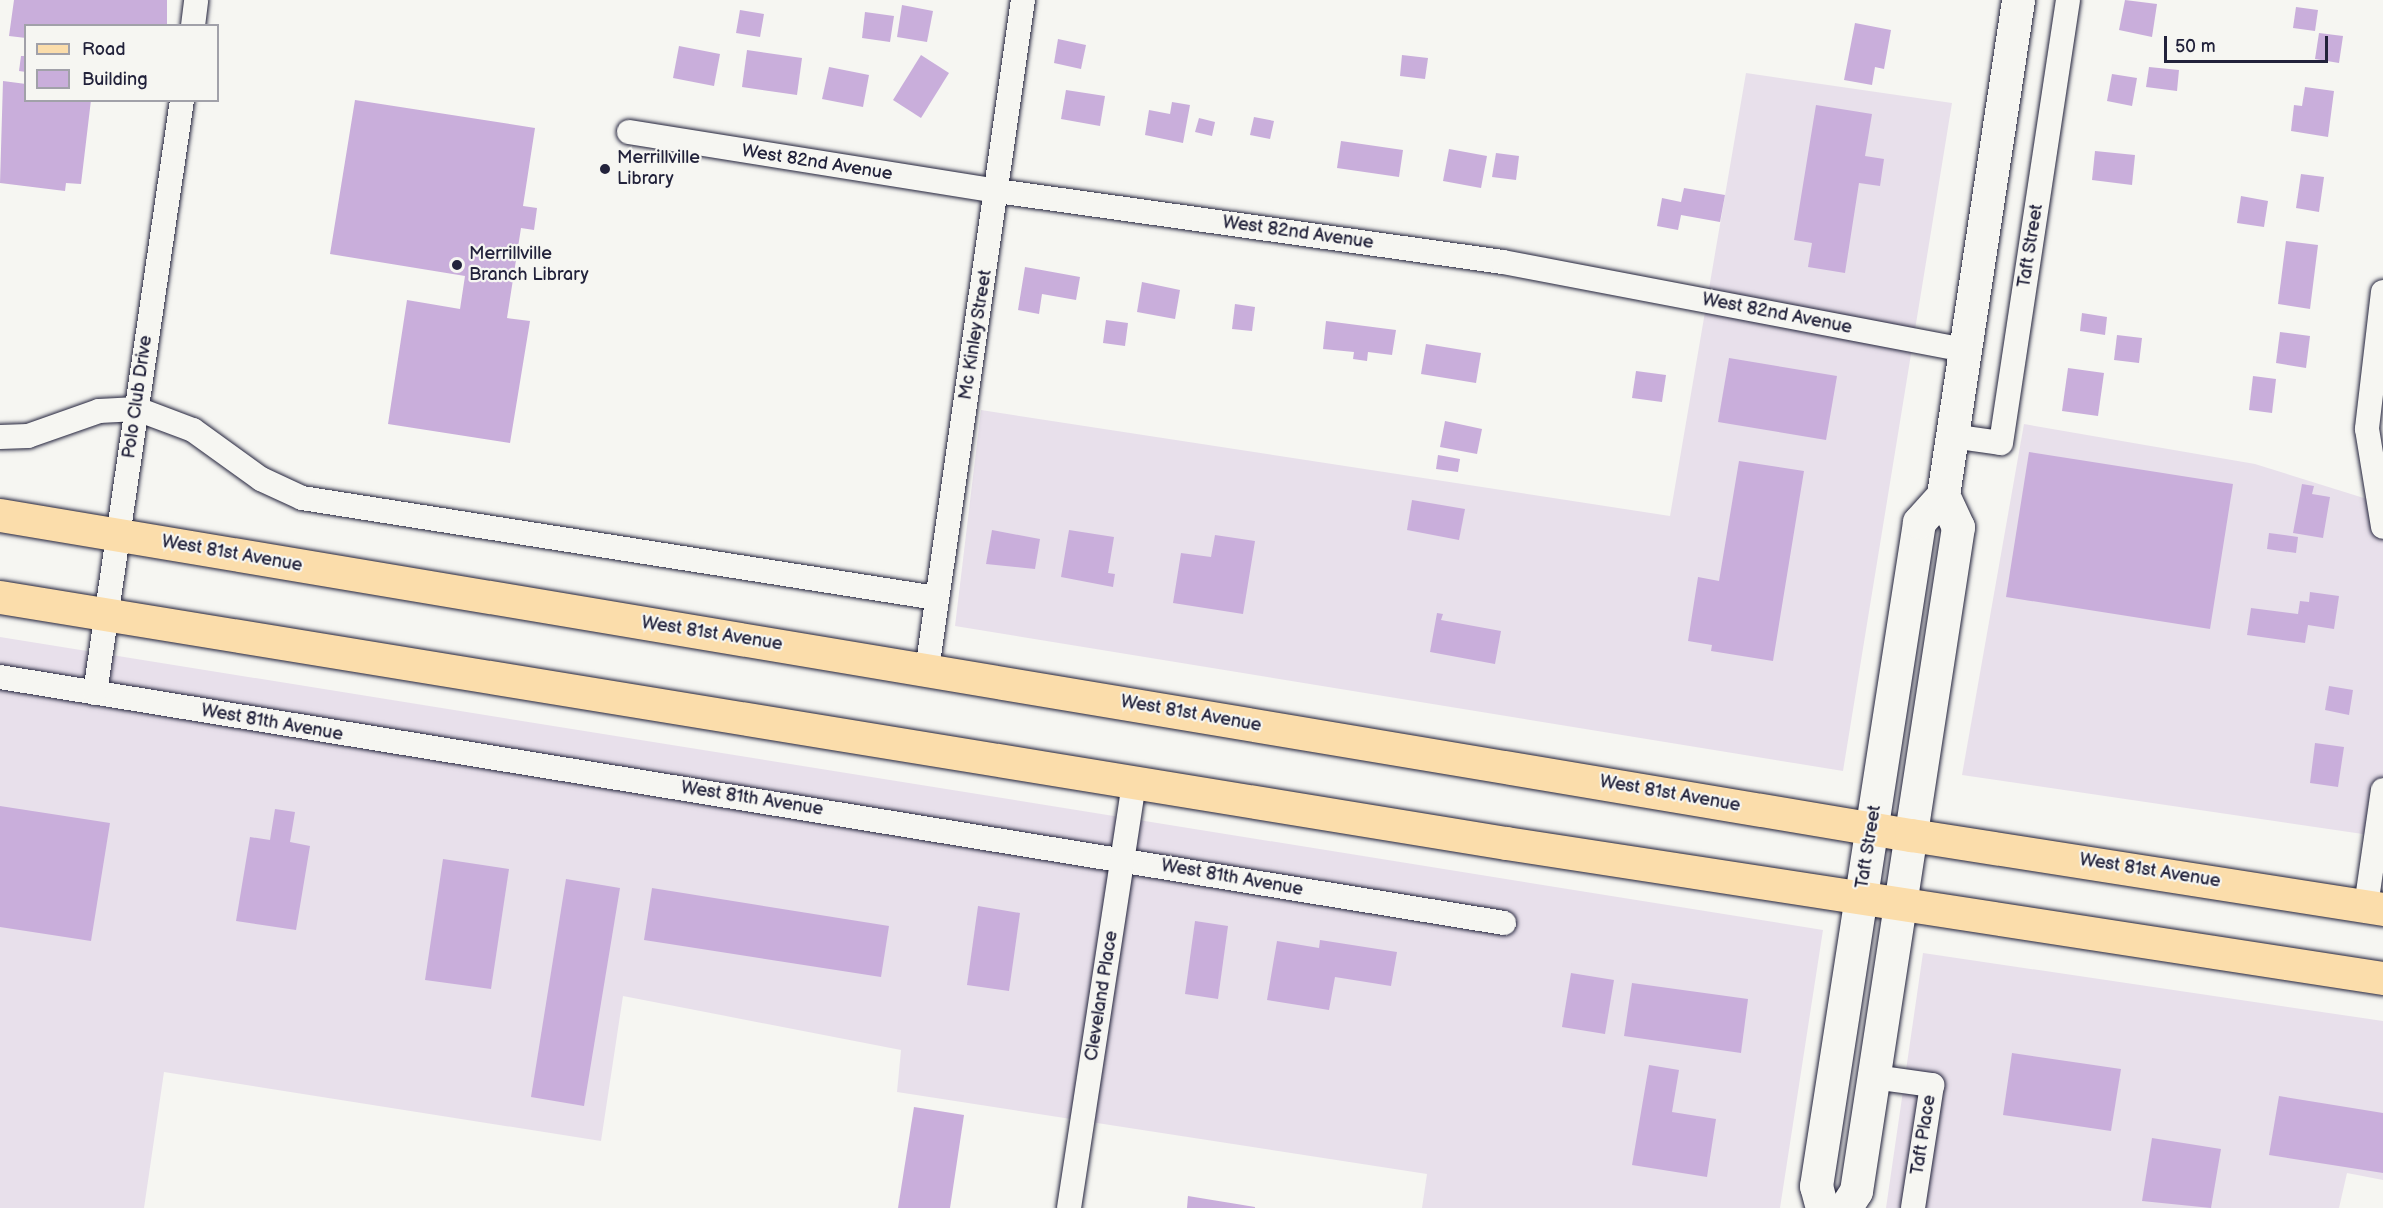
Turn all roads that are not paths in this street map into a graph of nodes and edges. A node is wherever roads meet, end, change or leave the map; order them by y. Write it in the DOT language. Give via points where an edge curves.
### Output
graph roads {
  1 [pos="196,0"];
  2 [pos="1023,0"];
  3 [pos="2018,0"];
  4 [pos="2068,0"];
  5 [pos="193,24"];
  6 [pos="182,102"];
  7 [pos="628,132"];
  8 [pos="997,192"];
  9 [pos="2383,292"];
  10 [pos="1965,350"];
  11 [pos="2378,357"];
  12 [pos="137,409"];
  13 [pos="1952,436"];
  14 [pos="0,437"];
  15 [pos="1943,495"];
  16 [pos="0,515"];
  17 [pos="2383,526"];
  18 [pos="118,534"];
  19 [pos="0,597"];
  20 [pos="936,598"];
  21 [pos="107,615"];
  22 [pos="927,670"];
  23 [pos="0,677"];
  24 [pos="95,693"];
  25 [pos="1134,783"];
  26 [pos="2383,790"];
  27 [pos="1872,828"];
  28 [pos="1911,835"];
  29 [pos="1123,859"];
  30 [pos="1861,899"];
  31 [pos="1900,904"];
  32 [pos="2374,907"];
  33 [pos="1504,923"];
  34 [pos="2383,978"];
  35 [pos="1874,1077"];
  36 [pos="1069,1208"];
  37 [pos="1822,1208"];
  38 [pos="1845,1208"];
  39 [pos="1913,1208"];
  1 -- 5 [label="street"];
  2 -- 8 [label="street, Mc Kinley Street"];
  3 -- 10 [label="main road"];
  4 -- 13 [label="street, Taft Street" via="2001,443"];
  6 -- 12 [label="street, Polo Club Drive"];
  7 -- 8 [label="street, West 82nd Avenue"];
  8 -- 10 [label="street, West 82nd Avenue" via="1503,262"];
  8 -- 20 [label="street, Mc Kinley Street"];
  9 -- 11 [label="street"];
  10 -- 13 [label="main road"];
  11 -- 17 [label="street" via="2367,429"];
  12 -- 14 [label="street" via="99,411 28,436"];
  12 -- 18 [label="street, Polo Club Drive"];
  12 -- 20 [label="street" via="193,430 261,479 302,498"];
  13 -- 15 [label="main road"];
  15 -- 27 [label="main road, Taft Street" via="1919,522"];
  15 -- 28 [label="main road" via="1958,527"];
  16 -- 18 [label="main road, West 81st Avenue"];
  18 -- 21 [label="street, Polo Club Drive"];
  18 -- 22 [label="main road, West 81st Avenue"];
  19 -- 21 [label="main road"];
  20 -- 22 [label="street, Mc Kinley Street"];
  21 -- 24 [label="street, Polo Club Drive"];
  21 -- 25 [label="main road"];
  22 -- 27 [label="main road, West 81st Avenue"];
  23 -- 24 [label="street, West 81th Avenue"];
  24 -- 29 [label="street, West 81th Avenue"];
  25 -- 29 [label="street, Cleveland Place"];
  25 -- 30 [label="main road"];
  26 -- 32 [label="street"];
  27 -- 28 [label="main road, West 81st Avenue"];
  27 -- 30 [label="main road, Taft Street"];
  28 -- 31 [label="main road"];
  28 -- 32 [label="main road, West 81st Avenue"];
  29 -- 33 [label="street, West 81th Avenue"];
  29 -- 36 [label="street, Cleveland Place"];
  30 -- 31 [label="main road"];
  30 -- 37 [label="main road, Taft Street" via="1816,1186"];
  31 -- 34 [label="main road"];
  31 -- 35 [label="main road"];
  35 -- 38 [label="main road" via="1856,1191"];
  35 -- 39 [label="street, Taft Place" via="1932,1085"];
}
